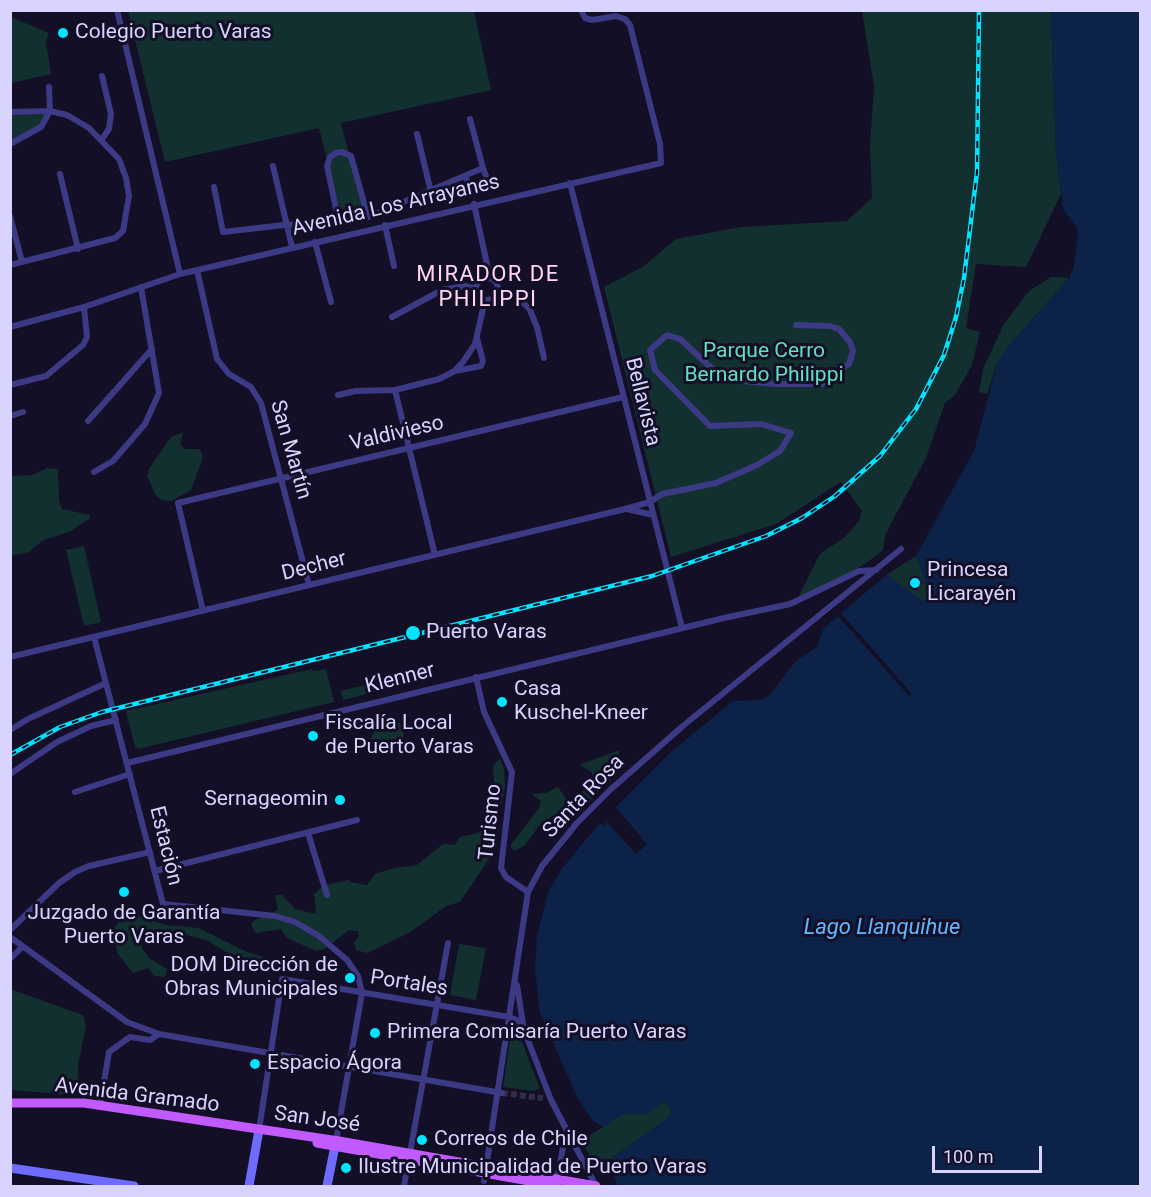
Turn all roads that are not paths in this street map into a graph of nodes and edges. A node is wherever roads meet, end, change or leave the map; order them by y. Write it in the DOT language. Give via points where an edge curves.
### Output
graph roads {
  1 [pos="117,10"];
  2 [pos="581,10"];
  3 [pos="102,76"];
  4 [pos="49,87"];
  5 [pos="50,111"];
  6 [pos="10,112"];
  7 [pos="470,119"];
  8 [pos="417,134"];
  9 [pos="102,139"];
  10 [pos="10,144"];
  11 [pos="273,166"];
  12 [pos="483,168"];
  13 [pos="60,174"];
  14 [pos="465,176"];
  15 [pos="570,183"];
  16 [pos="214,187"];
  17 [pos="431,192"];
  18 [pos="474,204"];
  19 [pos="10,216"];
  20 [pos="368,217"];
  21 [pos="339,223"];
  22 [pos="284,225"];
  23 [pos="385,225"];
  24 [pos="315,242"];
  25 [pos="292,247"];
  26 [pos="78,249"];
  27 [pos="22,262"];
  28 [pos="10,265"];
  29 [pos="394,266"];
  30 [pos="197,270"];
  31 [pos="180,274"];
  32 [pos="487,278"];
  33 [pos="141,287"];
  34 [pos="476,290"];
  35 [pos="498,290"];
  36 [pos="485,300"];
  37 [pos="331,302"];
  38 [pos="84,307"];
  39 [pos="392,317"];
  40 [pos="796,326"];
  41 [pos="10,327"];
  42 [pos="477,338"];
  43 [pos="152,349"];
  44 [pos="544,358"];
  45 [pos="453,372"];
  46 [pos="10,385"];
  47 [pos="395,390"];
  48 [pos="338,395"];
  49 [pos="623,397"];
  50 [pos="24,412"];
  51 [pos="10,416"];
  52 [pos="88,421"];
  53 [pos="409,448"];
  54 [pos="94,472"];
  55 [pos="282,478"];
  56 [pos="650,502"];
  57 [pos="625,509"];
  58 [pos="652,515"];
  59 [pos="901,549"];
  60 [pos="435,555"];
  61 [pos="877,570"];
  62 [pos="309,585"];
  63 [pos="203,611"];
  64 [pos="682,628"];
  65 [pos="94,637"];
  66 [pos="10,657"];
  67 [pos="476,677"];
  68 [pos="106,682"];
  69 [pos="116,720"];
  70 [pos="10,730"];
  71 [pos="127,763"];
  72 [pos="10,774"];
  73 [pos="130,774"];
  74 [pos="75,792"];
  75 [pos="357,820"];
  76 [pos="308,833"];
  77 [pos="150,852"];
  78 [pos="154,871"];
  79 [pos="528,891"];
  80 [pos="327,895"];
  81 [pos="10,930"];
  82 [pos="10,938"];
  83 [pos="448,943"];
  84 [pos="22,947"];
  85 [pos="10,959"];
  86 [pos="516,971"];
  87 [pos="362,993"];
  88 [pos="437,1005"];
  89 [pos="509,1017"];
  90 [pos="524,1030"];
  91 [pos="159,1034"];
  92 [pos="271,1053"];
  93 [pos="349,1066"];
  94 [pos="424,1080"];
  95 [pos="500,1093"];
  96 [pos="543,1098"];
  97 [pos="551,1100"];
  98 [pos="10,1103"];
  99 [pos="100,1106"];
  100 [pos="259,1130"];
  101 [pos="566,1131"];
  102 [pos="335,1144"];
  103 [pos="410,1157"];
  104 [pos="10,1168"];
  105 [pos="485,1174"];
  106 [pos="556,1185"];
  107 [pos="134,1186"];
  108 [pos="249,1186"];
  109 [pos="327,1186"];
  110 [pos="404,1186"];
  111 [pos="596,1186"];
  1 -- 31 [label="street"];
  2 -- 15 [label="street, Avenida Los Arrayanes" via="585,18 592,20 616,16 625,19 632,32 660,144 661,163"];
  3 -- 9 [label="street" via="111,114 109,129"];
  4 -- 5 [label="street"];
  5 -- 6 [label="street"];
  5 -- 9 [label="street" via="75,119"];
  5 -- 10 [label="street" via="41,127"];
  7 -- 12 [label="street"];
  8 -- 17 [label="street"];
  9 -- 26 [label="street" via="118,159 126,178 129,203 123,231 107,242"];
  11 -- 22 [label="street"];
  12 -- 14 [label="street"];
  12 -- 14 [label="street" via="487,179 482,186 472,187"];
  13 -- 26 [label="street"];
  14 -- 17 [label="street"];
  15 -- 18 [label="street, Avenida Los Arrayanes"];
  15 -- 49 [label="street, Bellavista"];
  16 -- 22 [label="street" via="223,232"];
  17 -- 20 [label="street"];
  18 -- 23 [label="street, Avenida Los Arrayanes"];
  18 -- 32 [label="street"];
  19 -- 27 [label="street"];
  20 -- 21 [label="street"];
  20 -- 21 [label="street" via="351,156 336,153 327,166"];
  21 -- 22 [label="street"];
  22 -- 25 [label="street"];
  23 -- 24 [label="street, Avenida Los Arrayanes"];
  23 -- 29 [label="street"];
  24 -- 25 [label="street, Avenida Los Arrayanes"];
  24 -- 37 [label="street"];
  25 -- 30 [label="street, Avenida Los Arrayanes"];
  26 -- 27 [label="street"];
  27 -- 28 [label="street"];
  30 -- 31 [label="street, Avenida Los Arrayanes"];
  30 -- 55 [label="street, San Martín" via="217,359 229,374 256,392"];
  31 -- 33 [label="street, Avenida Los Arrayanes"];
  32 -- 34 [label="street" via="478,283"];
  32 -- 35 [label="street" via="496,283"];
  33 -- 38 [label="street, Avenida Los Arrayanes"];
  33 -- 43 [label="street"];
  34 -- 36 [label="street"];
  34 -- 39 [label="street" via="465,286 442,290"];
  35 -- 36 [label="street" via="494,297"];
  35 -- 44 [label="street" via="515,296 529,308"];
  36 -- 42 [label="street"];
  38 -- 41 [label="street, Avenida Los Arrayanes"];
  38 -- 46 [label="street" via="87,337 83,345 46,376"];
  40 -- 56 [label="street, Decher" via="839,329 853,351 849,364 822,384 776,384 731,380 719,375 680,339 667,335 650,350 655,370 710,426 761,424 791,433 780,451 757,465 717,483 662,494"];
  42 -- 45 [label="street" via="468,357"];
  42 -- 45 [label="street" via="481,366"];
  43 -- 52 [label="street"];
  43 -- 54 [label="street" via="159,393 150,414 113,461"];
  45 -- 47 [label="street"];
  47 -- 48 [label="street"];
  47 -- 53 [label="street"];
  49 -- 53 [label="street, Valdivieso"];
  49 -- 56 [label="street, Bellavista"];
  50 -- 51 [label="street"];
  53 -- 55 [label="street, Valdivieso"];
  53 -- 60 [label="street"];
  55 -- 62 [label="street, San Martín"];
  55 -- 63 [label="street, Valdivieso" via="178,503"];
  56 -- 57 [label="street, Decher"];
  56 -- 58 [label="street, Bellavista"];
  57 -- 58 [label="street, Decher"];
  57 -- 60 [label="street, Decher"];
  58 -- 64 [label="street, Bellavista"];
  59 -- 61 [label="street, Santa Rosa"];
  60 -- 62 [label="street, Decher"];
  61 -- 64 [label="street, Klenner" via="859,571 790,604"];
  61 -- 79 [label="street, Santa Rosa" via="684,725 610,790 542,866"];
  62 -- 63 [label="street, Decher"];
  63 -- 65 [label="street, Decher"];
  64 -- 67 [label="street, Klenner"];
  65 -- 66 [label="street, Decher"];
  65 -- 68 [label="street, Estación"];
  67 -- 71 [label="street, Klenner"];
  67 -- 79 [label="street, Turismo" via="484,712 512,772 501,868 509,880"];
  68 -- 69 [label="street, Estación"];
  68 -- 70 [label="street"];
  69 -- 71 [label="street, Estación"];
  69 -- 72 [label="street" via="73,733"];
  71 -- 73 [label="street, Estación"];
  73 -- 74 [label="street"];
  73 -- 77 [label="street, Estación"];
  75 -- 76 [label="street"];
  76 -- 78 [label="street"];
  76 -- 80 [label="street"];
  77 -- 78 [label="street, Estación"];
  77 -- 81 [label="street" via="75,872"];
  78 -- 87 [label="street, Estación" via="163,904 275,916 303,926 352,965"];
  79 -- 86 [label="street, Santa Rosa"];
  82 -- 84 [label="street"];
  83 -- 88 [label="street"];
  84 -- 85 [label="street"];
  84 -- 91 [label="street" via="127,1022"];
  86 -- 89 [label="street, Santa Rosa"];
  86 -- 90 [label="street"];
  87 -- 88 [label="street, Portales"];
  87 -- 92 [label="street, Portales" via="282,979"];
  87 -- 93 [label="street"];
  88 -- 89 [label="street, Portales"];
  88 -- 94 [label="street"];
  89 -- 90 [label="street" via="519,1021"];
  89 -- 95 [label="street, Santa Rosa"];
  90 -- 97 [label="street"];
  91 -- 92 [label="street"];
  91 -- 99 [label="street" via="150,1040 130,1037 109,1052"];
  92 -- 93 [label="street"];
  92 -- 100 [label="street"];
  93 -- 94 [label="street"];
  93 -- 102 [label="street"];
  94 -- 95 [label="street"];
  94 -- 103 [label="street"];
  95 -- 105 [label="street, Santa Rosa"];
  96 -- 97 [label="street"];
  97 -- 101 [label="street"];
  98 -- 99 [label="main road, Avenida Gramado"];
  99 -- 100 [label="main road, Avenida Gramado"];
  100 -- 102 [label="main road, San José"];
  100 -- 108 [label="main road"];
  101 -- 106 [label="street"];
  101 -- 111 [label="street"];
  102 -- 103 [label="main road, San José"];
  102 -- 109 [label="main road"];
  103 -- 105 [label="main road, San José"];
  103 -- 110 [label="street"];
  104 -- 107 [label="main road"];
  105 -- 106 [label="main road, San José"];
  106 -- 111 [label="main road, San José"];
}
